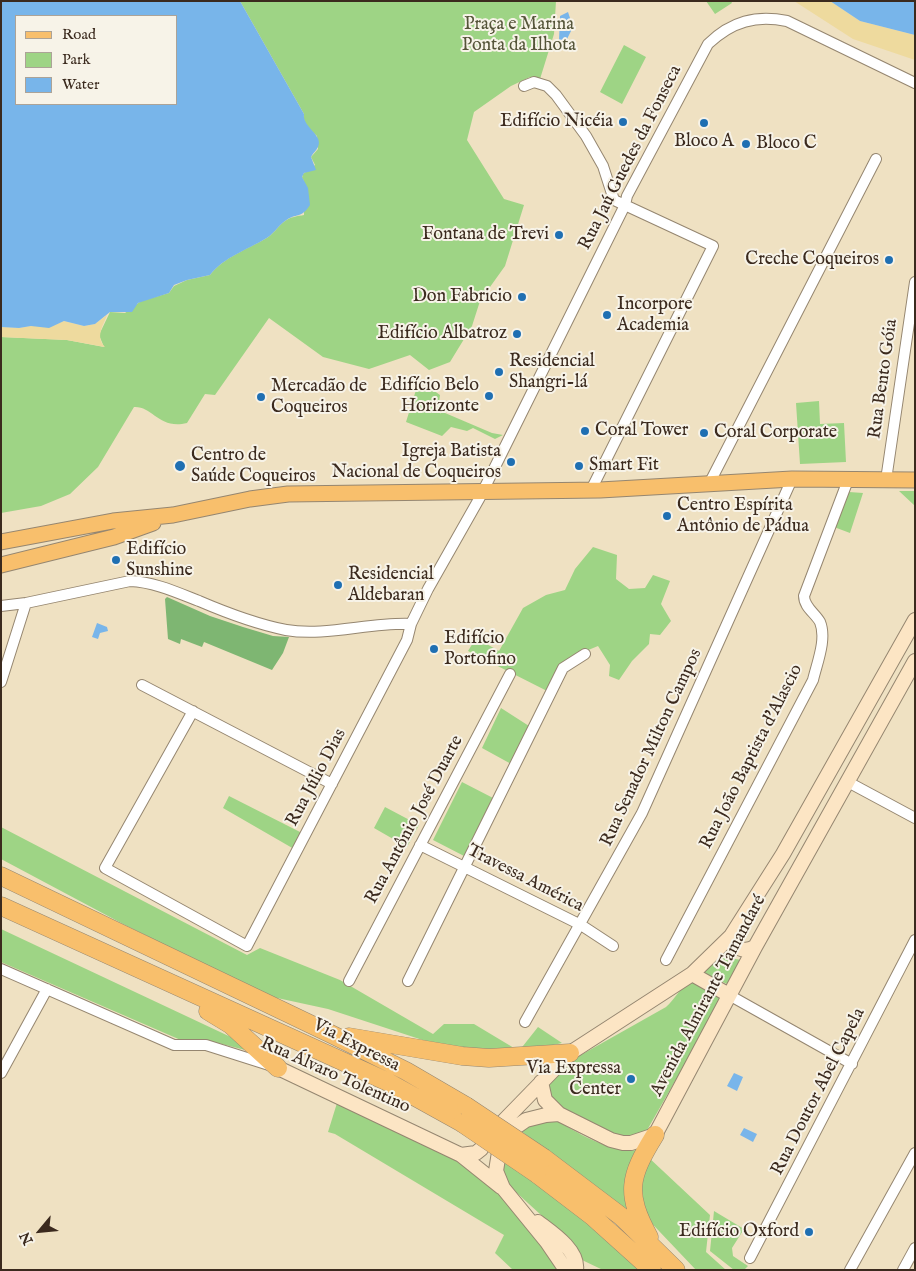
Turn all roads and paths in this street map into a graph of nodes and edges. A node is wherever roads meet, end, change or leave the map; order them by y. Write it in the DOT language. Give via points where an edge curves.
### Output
graph roads {
  1 [pos="915,83"];
  2 [pos="524,86"];
  3 [pos="876,159"];
  4 [pos="625,204"];
  5 [pos="915,282"];
  6 [pos="792,480"];
  7 [pos="848,480"];
  8 [pos="886,480"];
  9 [pos="915,480"];
  10 [pos="709,484"];
  11 [pos="590,490"];
  12 [pos="483,492"];
  13 [pos="173,515"];
  14 [pos="1,542"];
  15 [pos="1,564"];
  16 [pos="26,603"];
  17 [pos="1,606"];
  18 [pos="915,620"];
  19 [pos="411,624"];
  20 [pos="585,654"];
  21 [pos="915,661"];
  22 [pos="510,674"];
  23 [pos="1,682"];
  24 [pos="142,685"];
  25 [pos="193,711"];
  26 [pos="848,782"];
  27 [pos="332,784"];
  28 [pos="915,818"];
  29 [pos="420,845"];
  30 [pos="464,867"];
  31 [pos="1,870"];
  32 [pos="1,876"];
  33 [pos="50,899"];
  34 [pos="1,906"];
  35 [pos="581,925"];
  36 [pos="731,936"];
  37 [pos="915,940"];
  38 [pos="613,946"];
  39 [pos="755,947"];
  40 [pos="666,960"];
  41 [pos="1,969"];
  42 [pos="692,974"];
  43 [pos="160,979"];
  44 [pos="349,981"];
  45 [pos="408,981"];
  46 [pos="46,989"];
  47 [pos="729,995"];
  48 [pos="525,1022"];
  49 [pos="331,1034"];
  50 [pos="570,1053"];
  51 [pos="852,1064"];
  52 [pos="278,1068"];
  53 [pos="1,1073"];
  54 [pos="541,1082"];
  55 [pos="559,1114"];
  56 [pos="464,1115"];
  57 [pos="655,1136"];
  58 [pos="915,1153"];
  59 [pos="461,1155"];
  60 [pos="541,1166"];
  61 [pos="502,1188"];
  62 [pos="656,1248"];
  63 [pos="915,1248"];
  64 [pos="750,1258"];
  65 [pos="568,1269"];
  66 [pos="652,1270"];
  67 [pos="676,1270"];
  68 [pos="850,1270"];
  69 [pos="903,1270"];
  1 -- 4 [label="street, Rua Jaú Guedes da Fonseca" via="787,21 767,17 741,24 708,44"];
  2 -- 4 [label="street" via="534,82 547,86 556,95 597,155 612,197"];
  3 -- 10 [label="street"];
  4 -- 11 [label="street" via="713,246"];
  4 -- 12 [label="street, Rua Jaú Guedes da Fonseca"];
  5 -- 8 [label="street, Rua Bento Góia"];
  6 -- 7 [label="main road"];
  6 -- 10 [label="main road"];
  6 -- 35 [label="street, Rua Senador Milton Campos" via="642,813"];
  7 -- 8 [label="main road"];
  7 -- 40 [label="street, Rua João Baptista d'Alascio" via="804,596 822,631 812,680"];
  8 -- 9 [label="main road"];
  10 -- 11 [label="main road"];
  11 -- 12 [label="main road"];
  12 -- 13 [label="main road" via="288,494"];
  12 -- 19 [label="street, Rua Jaú Guedes da Fonseca"];
  13 -- 14 [label="main road" via="113,521"];
  13 -- 15 [label="main road" via="114,537"];
  16 -- 17 [label="street"];
  16 -- 19 [label="street" via="130,581 147,582 250,620 288,630"];
  16 -- 23 [label="street"];
  18 -- 36 [label="main road, Avenida Almirante Tamandaré" via="783,854"];
  19 -- 27 [label="street, Rua Júlio Dias" via="407,640"];
  20 -- 30 [label="street" via="563,668"];
  21 -- 26 [label="main road, Avenida Almirante Tamandaré"];
  22 -- 29 [label="street, Rua Antônio José Duarte"];
  24 -- 25 [label="street"];
  25 -- 27 [label="street"];
  25 -- 27 [label="street, Rua Júlio Dias" via="105,868 247,946"];
  26 -- 28 [label="street"];
  26 -- 39 [label="main road, Avenida Almirante Tamandaré"];
  29 -- 30 [label="street, Travessa América"];
  29 -- 44 [label="street, Rua Antônio José Duarte"];
  30 -- 35 [label="street, Travessa América"];
  30 -- 45 [label="street"];
  31 -- 33 [label="highway"];
  32 -- 33 [label="highway, Via Expressa"];
  33 -- 49 [label="highway, Via Expressa"];
  34 -- 43 [label="highway, Via Expressa"];
  35 -- 38 [label="street, Travessa América"];
  35 -- 48 [label="street, Rua Senador Milton Campos"];
  36 -- 39 [label="main road" via="740,949"];
  36 -- 42 [label="main road, Avenida Almirante Tamandaré"];
  37 -- 51 [label="street, Rua Doutor Abel Capela"];
  39 -- 47 [label="main road, Avenida Almirante Tamandaré"];
  41 -- 46 [label="street, Rua Álvaro Tolentino"];
  42 -- 47 [label="main road"];
  42 -- 50 [label="main road, Avenida Almirante Tamandaré"];
  43 -- 52 [label="highway" via="231,1025"];
  43 -- 56 [label="highway, Via Expressa"];
  46 -- 52 [label="street, Rua Álvaro Tolentino" via="174,1045 221,1048"];
  46 -- 53 [label="street"];
  47 -- 51 [label="street"];
  47 -- 57 [label="main road, Avenida Almirante Tamandaré"];
  49 -- 50 [label="highway" via="462,1056 489,1058"];
  49 -- 56 [label="highway, Via Expressa" via="406,1071"];
  50 -- 54 [label="main road, Avenida Almirante Tamandaré"];
  51 -- 64 [label="street, Rua Doutor Abel Capela"];
  52 -- 59 [label="main road, Rua Álvaro Tolentino"];
  54 -- 55 [label="main road" via="546,1100"];
  54 -- 59 [label="main road, Avenida Almirante Tamandaré" via="481,1149"];
  55 -- 57 [label="main road" via="623,1143"];
  55 -- 61 [label="main road" via="535,1117 516,1127 497,1157 496,1171"];
  56 -- 60 [label="highway, Via Expressa, bridge"];
  57 -- 62 [label="highway" via="638,1167 633,1182 633,1200"];
  58 -- 68 [label="street"];
  59 -- 61 [label="main road, Rua Álvaro Tolentino"];
  60 -- 62 [label="highway, Via Expressa" via="596,1196"];
  60 -- 66 [label="highway, Via Expressa"];
  61 -- 65 [label="main road" via="559,1238 576,1263"];
  62 -- 67 [label="highway, Via Expressa"];
  63 -- 69 [label="street"];
}
